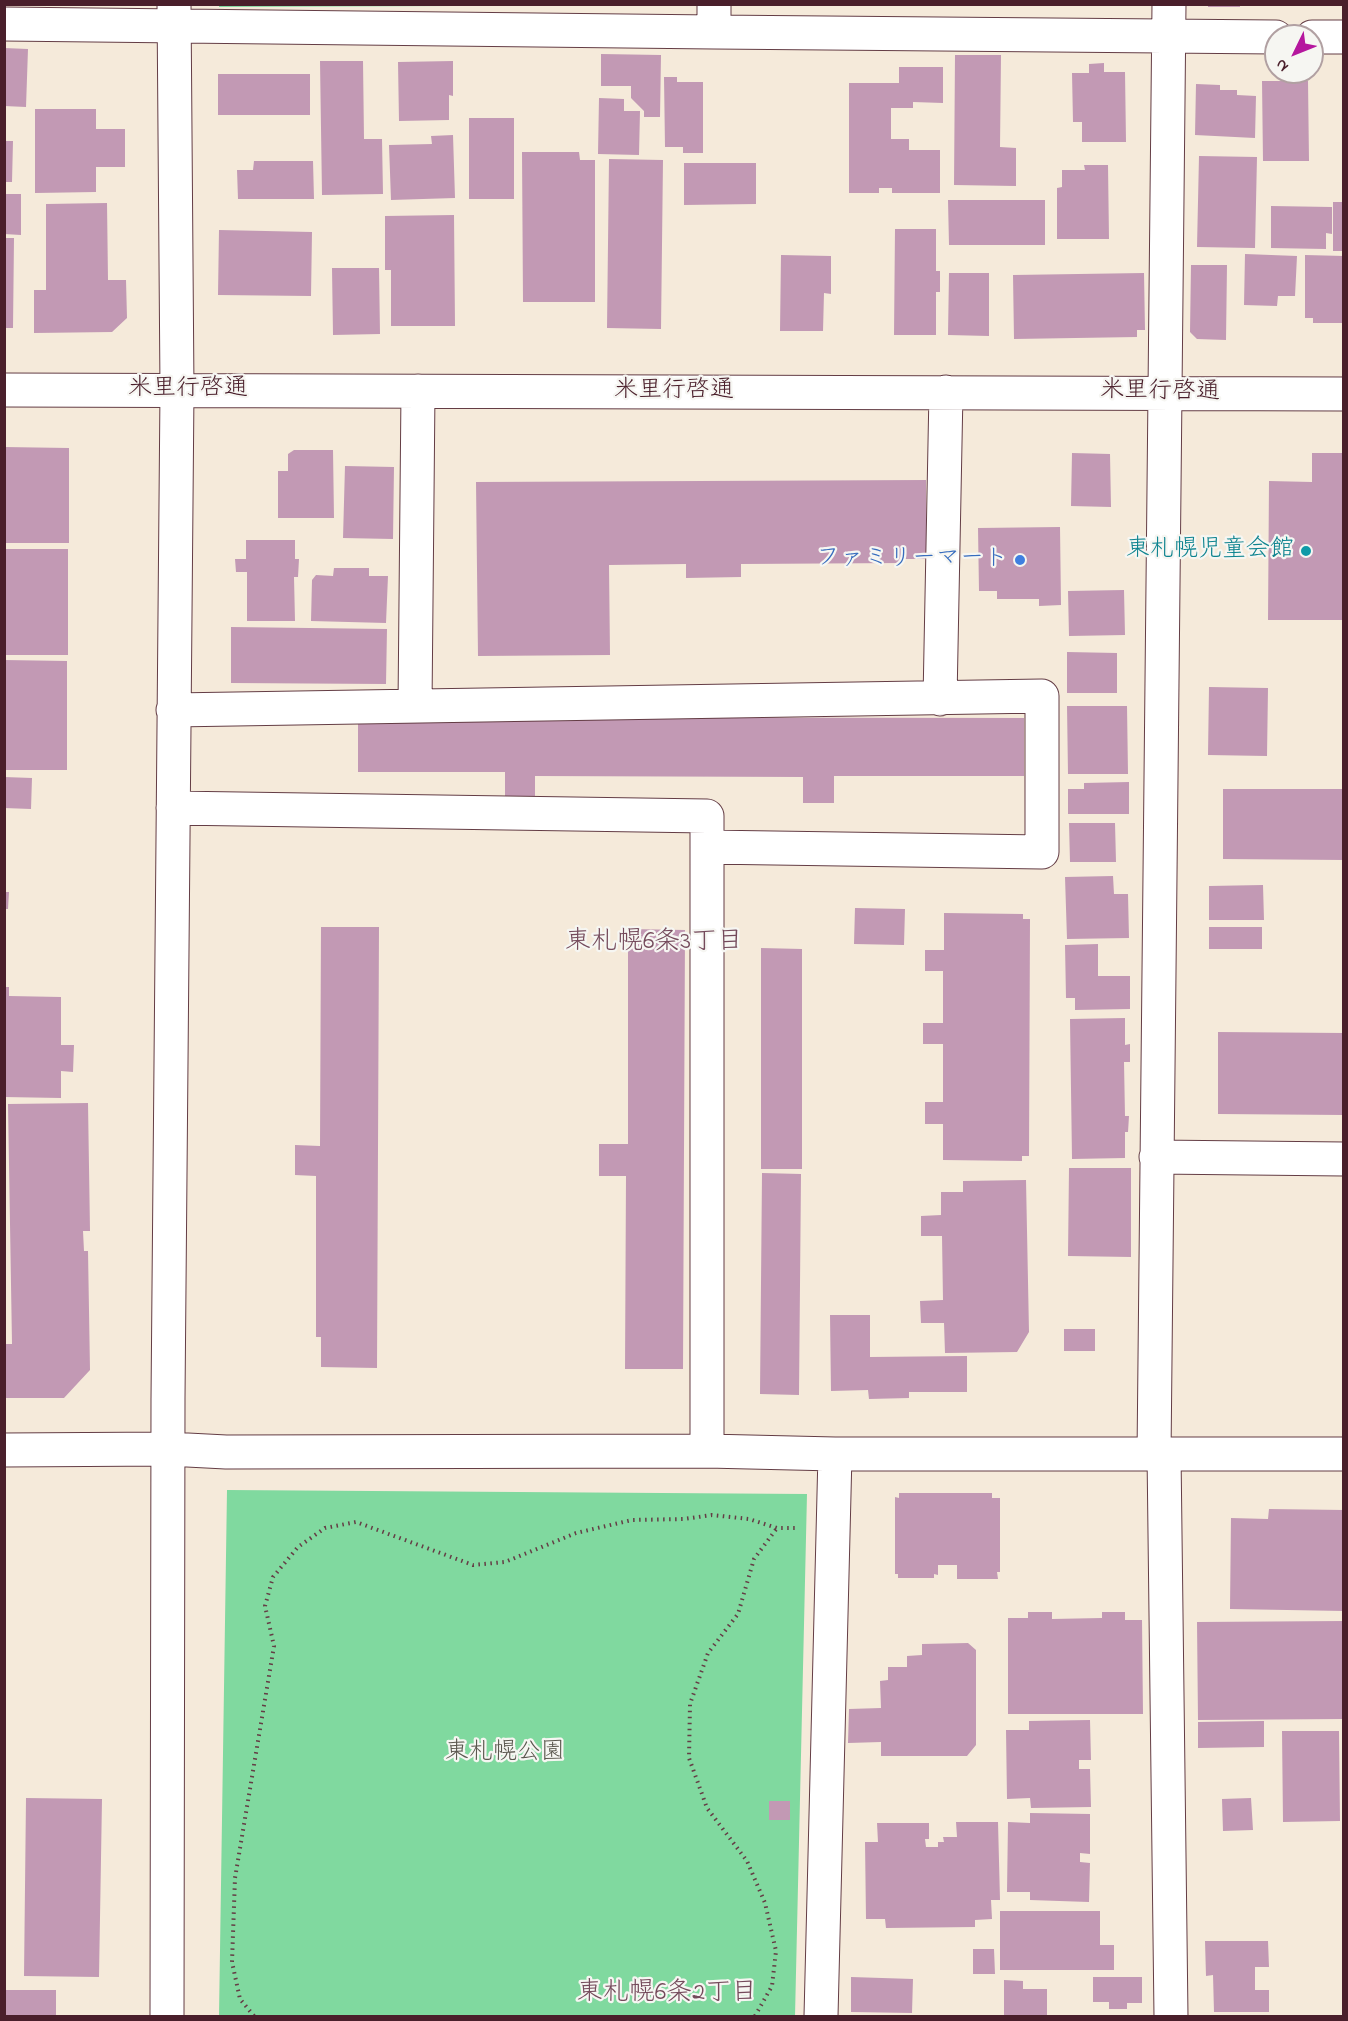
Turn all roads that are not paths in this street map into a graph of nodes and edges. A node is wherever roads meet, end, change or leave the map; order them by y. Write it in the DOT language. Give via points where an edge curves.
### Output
graph roads {
  1 [pos="174,15"];
  2 [pos="714,18"];
  3 [pos="1169,20"];
  4 [pos="4,24"];
  5 [pos="1264,35"];
  6 [pos="1324,37"];
  7 [pos="1344,38"];
  8 [pos="4,390"];
  9 [pos="177,390"];
  10 [pos="418,391"];
  11 [pos="946,392"];
  12 [pos="1164,394"];
  13 [pos="1344,394"];
  14 [pos="940,699"];
  15 [pos="415,706"];
  16 [pos="173,710"];
  17 [pos="173,808"];
  18 [pos="707,847"];
  19 [pos="1156,1156"];
  20 [pos="1344,1159"];
  21 [pos="168,1449"];
  22 [pos="4,1450"];
  23 [pos="707,1451"];
  24 [pos="835,1454"];
  25 [pos="1159,1454"];
  26 [pos="1344,1454"];
  27 [pos="167,2016"];
  28 [pos="821,2016"];
  29 [pos="1171,2016"];
  1 -- 2 [label="street"];
  1 -- 4 [label="street"];
  1 -- 9 [label="street"];
  2 -- 3 [label="street"];
  3 -- 5 [label="street"];
  3 -- 12 [label="street"];
  6 -- 7 [label="street"];
  8 -- 9 [label="street, 米里行啓通"];
  9 -- 10 [label="street, 米里行啓通"];
  9 -- 16 [label="street"];
  10 -- 11 [label="street, 米里行啓通"];
  10 -- 15 [label="street"];
  11 -- 12 [label="street, 米里行啓通"];
  11 -- 14 [label="street"];
  12 -- 13 [label="street, 米里行啓通"];
  12 -- 19 [label="street"];
  14 -- 15 [label="street"];
  14 -- 18 [label="street" via="1042,696 1042,852"];
  15 -- 16 [label="street"];
  16 -- 17 [label="street"];
  17 -- 18 [label="street" via="707,816"];
  17 -- 21 [label="street"];
  18 -- 23 [label="street"];
  19 -- 20 [label="street"];
  19 -- 25 [label="street"];
  21 -- 22 [label="street"];
  21 -- 23 [label="street"];
  21 -- 27 [label="street"];
  23 -- 24 [label="street"];
  24 -- 25 [label="street"];
  24 -- 28 [label="street"];
  25 -- 26 [label="street"];
  25 -- 29 [label="street"];
}
